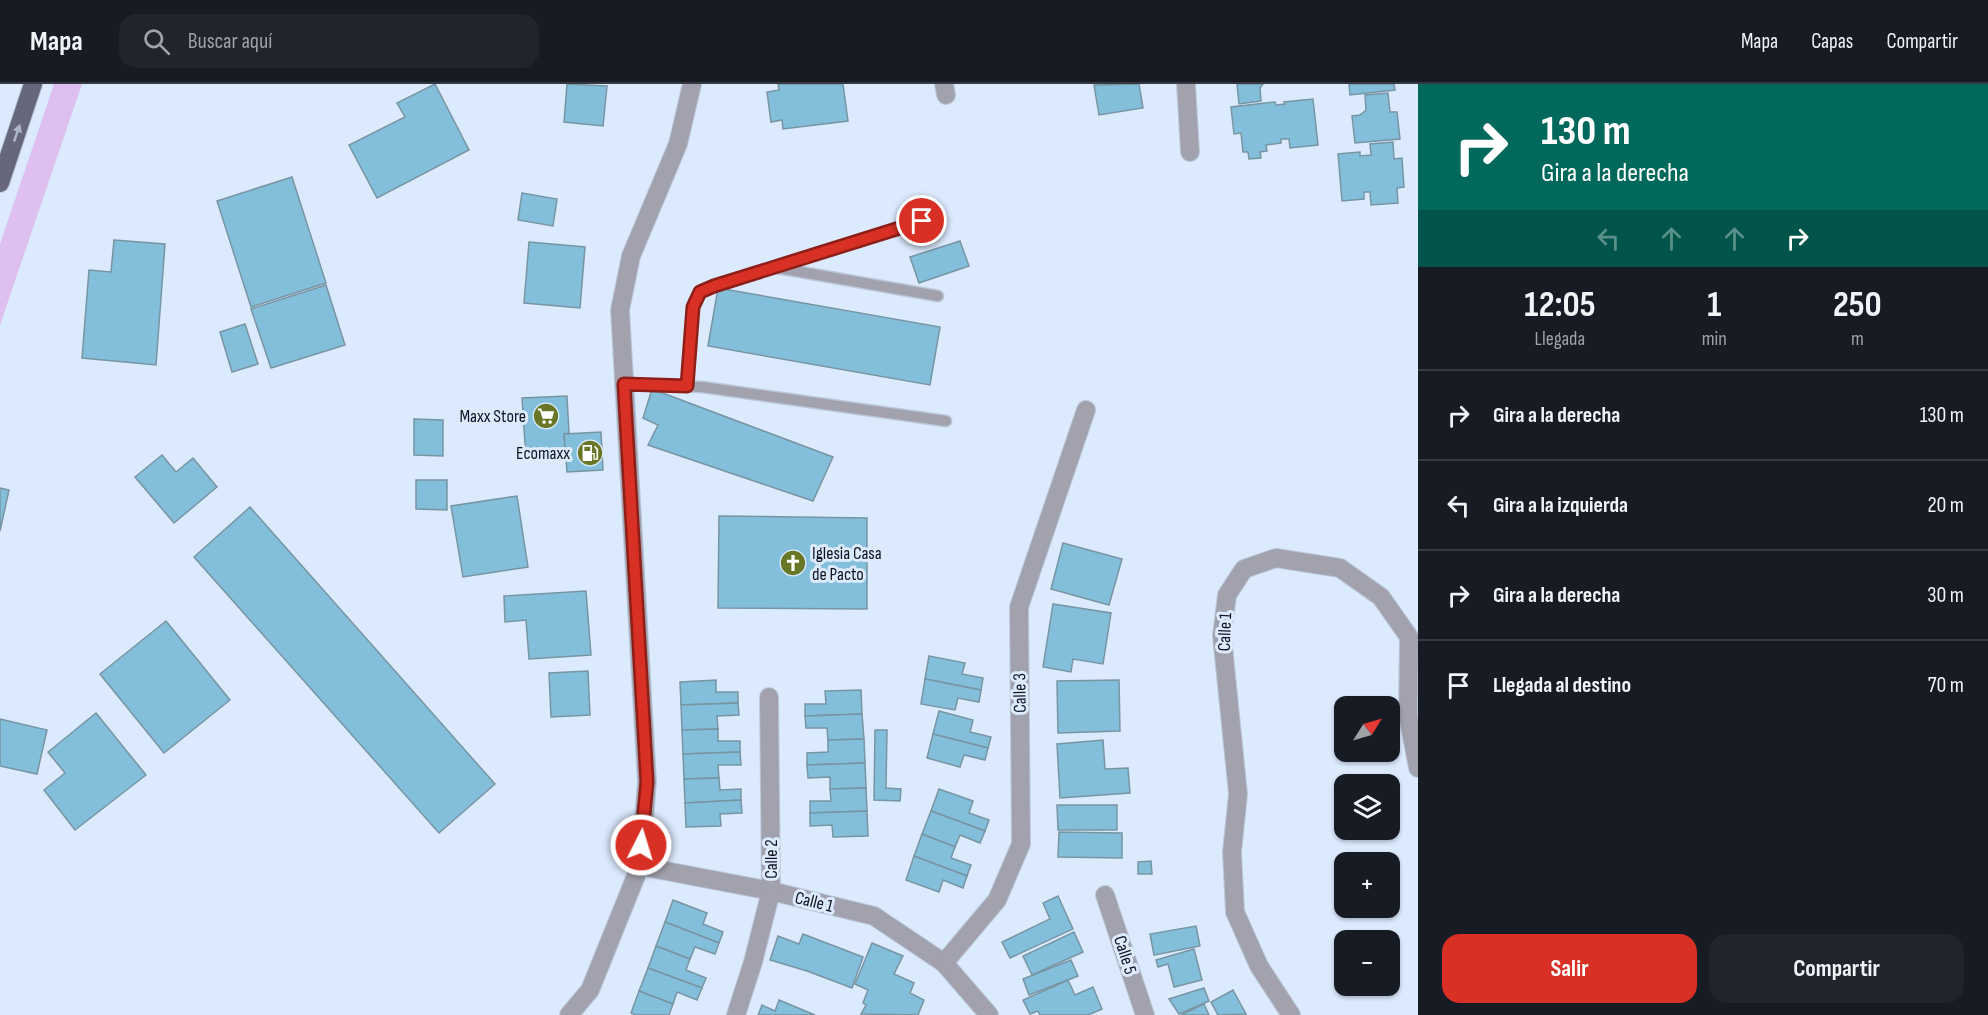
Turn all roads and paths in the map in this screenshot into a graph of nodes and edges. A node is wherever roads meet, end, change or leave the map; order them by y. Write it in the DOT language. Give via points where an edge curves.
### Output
graph roads {
  1 [pos="33,84"];
  2 [pos="692,84"];
  3 [pos="1186,84"];
  4 [pos="1190,152"];
  5 [pos="0,183"];
  6 [pos="922,221"];
  7 [pos="774,267"];
  8 [pos="938,296"];
  9 [pos="624,384"];
  10 [pos="687,386"];
  11 [pos="1086,410"];
  12 [pos="946,421"];
  13 [pos="769,698"];
  14 [pos="1418,768"];
  15 [pos="640,866"];
  16 [pos="771,891"];
  17 [pos="1105,895"];
  18 [pos="944,963"];
  19 [pos="569,1015"];
  20 [pos="736,1015"];
  21 [pos="989,1015"];
  22 [pos="1145,1015"];
  23 [pos="1291,1015"];
  5 -- 1 [label="main road, one-way"];
  2 -- 9 [label="street" via="678,144 631,256 620,310"];
  3 -- 4 [label="street"];
  6 -- 7 [label="lane"];
  7 -- 8 [label="lane"];
  7 -- 10 [label="lane" via="700,292 693,307"];
  9 -- 10 [label="lane"];
  9 -- 15 [label="street" via="647,782"];
  10 -- 12 [label="lane"];
  11 -- 18 [label="street, Calle 3" via="1019,607 1021,844 998,900"];
  13 -- 16 [label="street, Calle 2"];
  14 -- 23 [label="street, Calle 1" via="1408,715 1409,637 1381,597 1340,568 1276,558 1244,568 1227,595 1222,636 1238,794 1232,852 1235,912 1259,966"];
  15 -- 16 [label="street, Calle 1"];
  15 -- 19 [label="street" via="590,990"];
  16 -- 18 [label="street, Calle 1" via="874,916"];
  16 -- 20 [label="street, Calle 2"];
  17 -- 22 [label="street, Calle 5"];
  18 -- 21 [label="street, Calle 1"];
}
